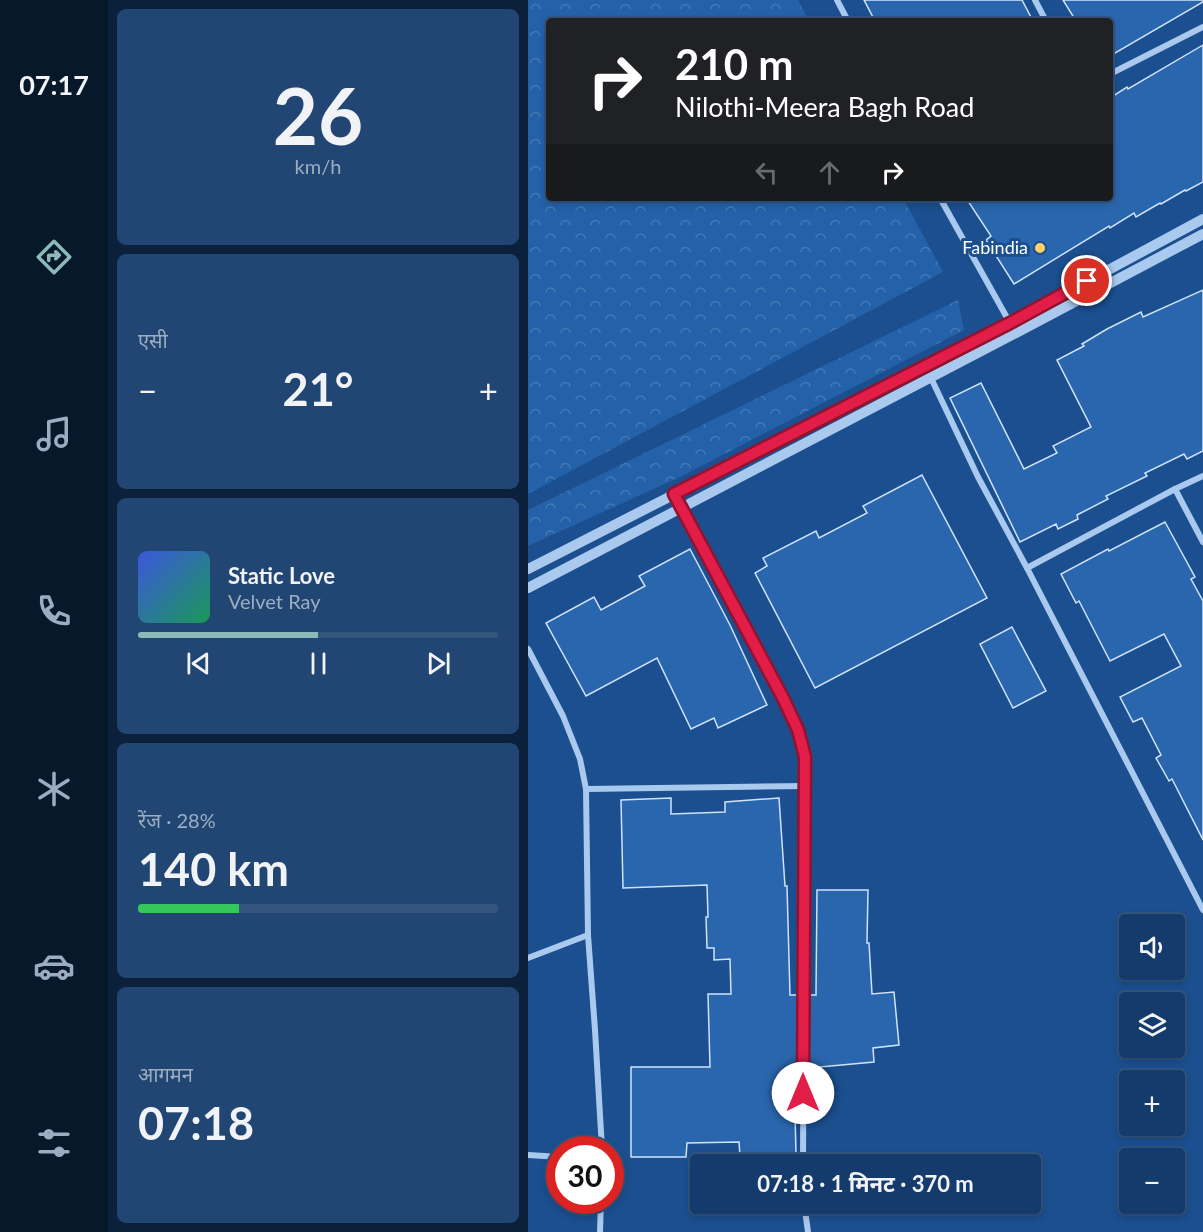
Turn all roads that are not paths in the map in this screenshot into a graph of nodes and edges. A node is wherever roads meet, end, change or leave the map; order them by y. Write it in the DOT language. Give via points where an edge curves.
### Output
graph roads {
  1 [pos="837,0"];
  2 [pos="1035,0"];
  3 [pos="846,18"];
  4 [pos="1044,18"];
  5 [pos="1203,27"];
  6 [pos="1113,72"];
  7 [pos="942,201"];
  8 [pos="1203,219"];
  9 [pos="1203,234"];
  10 [pos="1010,323"];
  11 [pos="932,378"];
  12 [pos="1203,476"];
  13 [pos="1175,489"];
  14 [pos="674,494"];
  15 [pos="682,508"];
  16 [pos="1203,542"];
  17 [pos="1027,568"];
  18 [pos="528,569"];
  19 [pos="528,588"];
  20 [pos="528,649"];
  21 [pos="805,786"];
  22 [pos="586,789"];
  23 [pos="1203,910"];
  24 [pos="588,935"];
  25 [pos="528,958"];
  26 [pos="601,1136"];
  27 [pos="803,1154"];
  28 [pos="528,1155"];
  29 [pos="538,1156"];
  30 [pos="546,1156"];
  31 [pos="528,1161"];
  32 [pos="601,1214"];
  33 [pos="806,1214"];
  34 [pos="600,1232"];
  35 [pos="808,1232"];
  1 -- 3 [label="street"];
  2 -- 4 [label="street"];
  5 -- 6 [label="street"];
  7 -- 10 [label="street"];
  8 -- 10 [label="street"];
  9 -- 11 [label="street"];
  10 -- 14 [label="street"];
  11 -- 15 [label="street"];
  11 -- 17 [label="street" via="978,477"];
  12 -- 13 [label="street"];
  13 -- 16 [label="street"];
  13 -- 17 [label="street"];
  14 -- 15 [label="street"];
  14 -- 18 [label="street"];
  15 -- 19 [label="street"];
  15 -- 21 [label="street" via="798,730 805,757"];
  17 -- 23 [label="street"];
  20 -- 22 [label="street" via="580,759"];
  21 -- 22 [label="street"];
  21 -- 27 [label="street"];
  22 -- 24 [label="street"];
  24 -- 25 [label="street"];
  24 -- 26 [label="street"];
  28 -- 29 [label="street"];
  29 -- 30 [label="street"];
  29 -- 31 [label="street"];
  32 -- 34 [label="street"];
  33 -- 35 [label="street"];
}
